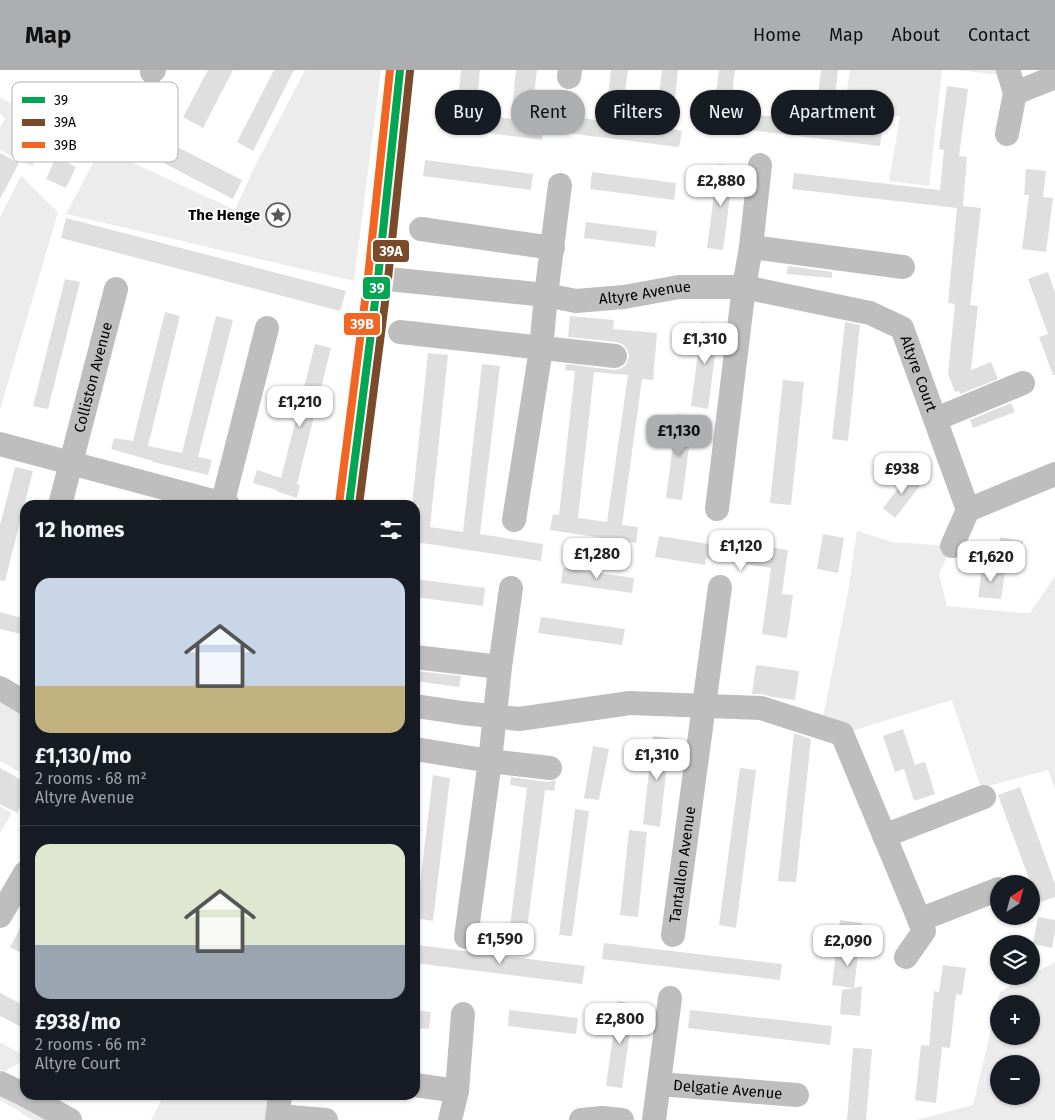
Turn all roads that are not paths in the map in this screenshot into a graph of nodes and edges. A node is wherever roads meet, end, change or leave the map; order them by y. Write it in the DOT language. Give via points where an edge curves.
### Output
graph roads {
  1 [pos="400,70"];
  2 [pos="1008,70"];
  3 [pos="1055,77"];
  4 [pos="1015,93"];
  5 [pos="1008,134"];
  6 [pos="760,165"];
  7 [pos="560,185"];
  8 [pos="421,229"];
  9 [pos="751,247"];
  10 [pos="553,248"];
  11 [pos="903,267"];
  12 [pos="378,278"];
  13 [pos="744,287"];
  14 [pos="116,290"];
  15 [pos="546,296"];
  16 [pos="267,328"];
  17 [pos="902,328"];
  18 [pos="400,332"];
  19 [pos="541,349"];
  20 [pos="615,356"];
  21 [pos="1023,383"];
  22 [pos="936,419"];
  23 [pos="0,444"];
  24 [pos="70,463"];
  25 [pos="1055,474"];
  26 [pos="61,500"];
  27 [pos="210,500"];
  28 [pos="226,500"];
  29 [pos="350,500"];
  30 [pos="716,509"];
  31 [pos="968,510"];
  32 [pos="514,520"];
  33 [pos="952,546"];
  34 [pos="720,587"];
  35 [pos="511,588"];
  36 [pos="420,658"];
  37 [pos="500,667"];
  38 [pos="0,688"];
  39 [pos="20,700"];
  40 [pos="704,706"];
  41 [pos="420,707"];
  42 [pos="494,716"];
  43 [pos="420,751"];
  44 [pos="490,761"];
  45 [pos="550,768"];
  46 [pos="984,797"];
  47 [pos="884,836"];
  48 [pos="20,889"];
  49 [pos="990,893"];
  50 [pos="0,916"];
  51 [pos="919,920"];
  52 [pos="673,935"];
  53 [pos="466,937"];
  54 [pos="906,957"];
  55 [pos="670,998"];
  56 [pos="463,1014"];
  57 [pos="0,1083"];
  58 [pos="659,1084"];
  59 [pos="420,1086"];
  60 [pos="457,1091"];
  61 [pos="20,1093"];
  62 [pos="797,1094"];
  63 [pos="34,1100"];
  64 [pos="278,1110"];
  65 [pos="70,1120"];
  66 [pos="326,1120"];
  67 [pos="450,1120"];
  68 [pos="581,1120"];
  69 [pos="622,1120"];
  70 [pos="654,1120"];
  1 -- 12 [label="street"];
  2 -- 4 [label="street"];
  3 -- 4 [label="street"];
  4 -- 5 [label="street"];
  6 -- 9 [label="street"];
  7 -- 10 [label="street"];
  8 -- 10 [label="street"];
  9 -- 11 [label="street"];
  9 -- 13 [label="street"];
  10 -- 15 [label="street"];
  12 -- 15 [label="street, Altyre Avenue"];
  12 -- 29 [label="street"];
  13 -- 15 [label="street, Altyre Avenue" via="679,287 624,297 576,301"];
  13 -- 17 [label="street, Altyre Avenue" via="870,313"];
  13 -- 30 [label="street"];
  14 -- 24 [label="street, Colliston Avenue"];
  15 -- 19 [label="street"];
  16 -- 28 [label="street"];
  17 -- 22 [label="street, Altyre Court"];
  18 -- 19 [label="street"];
  19 -- 20 [label="street"];
  19 -- 32 [label="street"];
  21 -- 22 [label="street, Altyre Court"];
  22 -- 31 [label="street, Altyre Court"];
  23 -- 24 [label="street"];
  24 -- 26 [label="street, Colliston Avenue"];
  24 -- 27 [label="street"];
  25 -- 31 [label="street"];
  31 -- 33 [label="street"];
  34 -- 40 [label="street, Tantallon Avenue"];
  35 -- 37 [label="street"];
  36 -- 37 [label="street"];
  37 -- 42 [label="street"];
  38 -- 39 [label="street"];
  40 -- 42 [label="street" via="630,703 519,719"];
  40 -- 47 [label="street" via="761,708 842,734"];
  40 -- 52 [label="street, Tantallon Avenue"];
  41 -- 42 [label="street"];
  42 -- 44 [label="street"];
  43 -- 44 [label="street"];
  44 -- 45 [label="street"];
  44 -- 53 [label="street"];
  46 -- 47 [label="street"];
  47 -- 51 [label="street"];
  48 -- 50 [label="street"];
  49 -- 51 [label="street"];
  51 -- 54 [label="street" via="924,931"];
  55 -- 58 [label="street, Delgatie Avenue"];
  56 -- 60 [label="street"];
  57 -- 61 [label="street"];
  58 -- 62 [label="street, Delgatie Avenue"];
  58 -- 70 [label="street, Delgatie Avenue"];
  59 -- 60 [label="street"];
  60 -- 67 [label="street"];
  63 -- 65 [label="street"];
  64 -- 66 [label="street"];
  68 -- 69 [label="street"];
}
